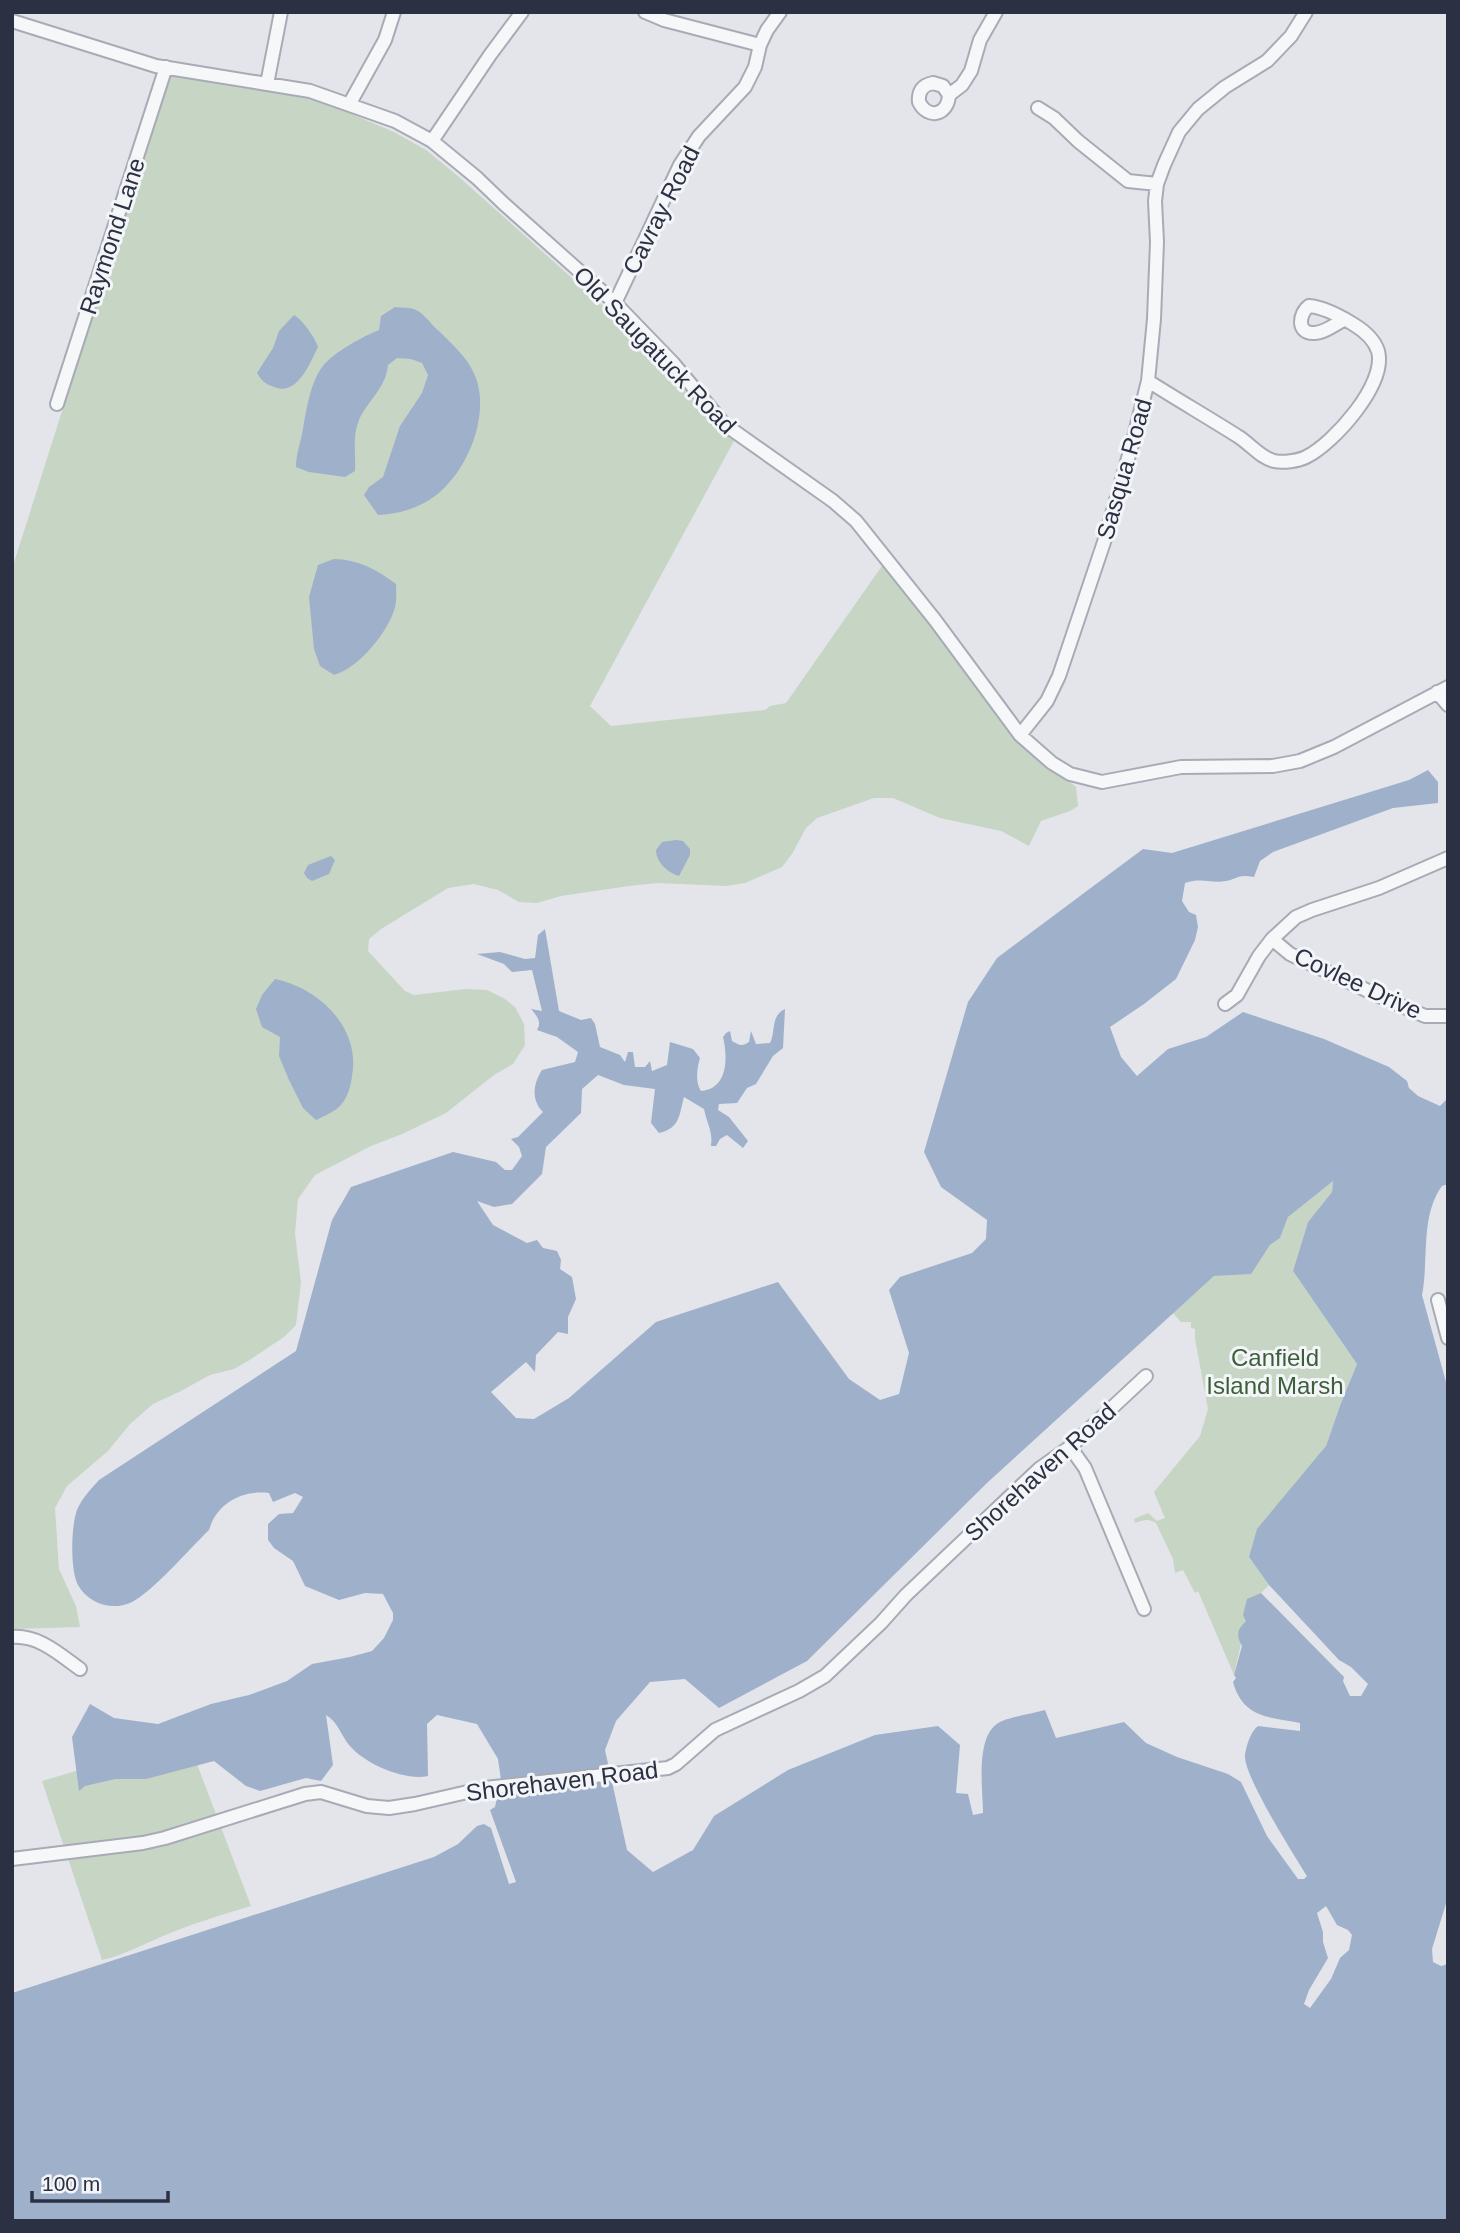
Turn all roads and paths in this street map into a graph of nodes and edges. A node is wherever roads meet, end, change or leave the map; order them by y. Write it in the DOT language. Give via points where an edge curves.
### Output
graph roads {
  1 [pos="281,12"];
  2 [pos="394,12"];
  3 [pos="522,12"];
  4 [pos="645,12"];
  5 [pos="780,12"];
  6 [pos="996,12"];
  7 [pos="1306,12"];
  8 [pos="12,22"];
  9 [pos="760,45"];
  10 [pos="166,68"];
  11 [pos="267,84"];
  12 [pos="949,95"];
  13 [pos="350,103"];
  14 [pos="1038,108"];
  15 [pos="432,141"];
  16 [pos="1157,184"];
  17 [pos="615,303"];
  18 [pos="1345,319"];
  19 [pos="1148,381"];
  20 [pos="57,404"];
  21 [pos="1442,689"];
  22 [pos="1448,705"];
  23 [pos="1020,735"];
  24 [pos="1448,858"];
  25 [pos="1272,939"];
  26 [pos="1225,1003"];
  27 [pos="1448,1016"];
  28 [pos="1438,1300"];
  29 [pos="1448,1338"];
  30 [pos="1146,1376"];
  31 [pos="1070,1447"];
  32 [pos="1144,1609"];
  33 [pos="12,1637"];
  34 [pos="80,1670"];
  35 [pos="12,1859"];
  1 -- 11 [label="street"];
  2 -- 13 [label="street" via="385,40"];
  3 -- 15 [label="street"];
  4 -- 9 [label="street"];
  5 -- 9 [label="street, Cavray Road"];
  6 -- 12 [label="street" via="980,40 971,71"];
  7 -- 16 [label="street, Sasqua Road" via="1267,61 1198,109 1179,132"];
  8 -- 10 [label="street, Old Saugatuck Road"];
  9 -- 17 [label="street, Cavray Road" via="745,87 699,136 680,165"];
  10 -- 11 [label="street, Old Saugatuck Road"];
  10 -- 20 [label="street, Raymond Lane"];
  11 -- 13 [label="street, Old Saugatuck Road"];
  13 -- 15 [label="street, Old Saugatuck Road"];
  14 -- 16 [label="street" via="1128,181"];
  15 -- 17 [label="street, Old Saugatuck Road"];
  16 -- 19 [label="street, Sasqua Road"];
  17 -- 23 [label="street, Old Saugatuck Road" via="724,424 856,521"];
  18 -- 19 [label="street" via="1370,338 1378,352 1377,372 1353,415 1306,457 1275,461 1264,457"];
  19 -- 23 [label="street, Sasqua Road" via="1069,650 1047,701"];
  21 -- 22 [label="street"];
  21 -- 23 [label="street, Old Saugatuck Road" via="1334,747 1273,766 1181,767 1102,782 1060,769"];
  24 -- 25 [label="street" via="1379,888 1312,909"];
  25 -- 26 [label="street" via="1237,995"];
  25 -- 27 [label="street, Covlee Drive" via="1290,954 1381,997 1425,1016"];
  28 -- 29 [label="street"];
  30 -- 31 [label="street, Shorehaven Road"];
  31 -- 32 [label="street" via="1085,1468"];
  31 -- 35 [label="street, Shorehaven Road" via="1030,1478 912,1588 825,1676 715,1730 672,1766 485,1788 383,1808 321,1792 298,1795 143,1843"];
  33 -- 34 [label="street" via="42,1642"];
}
